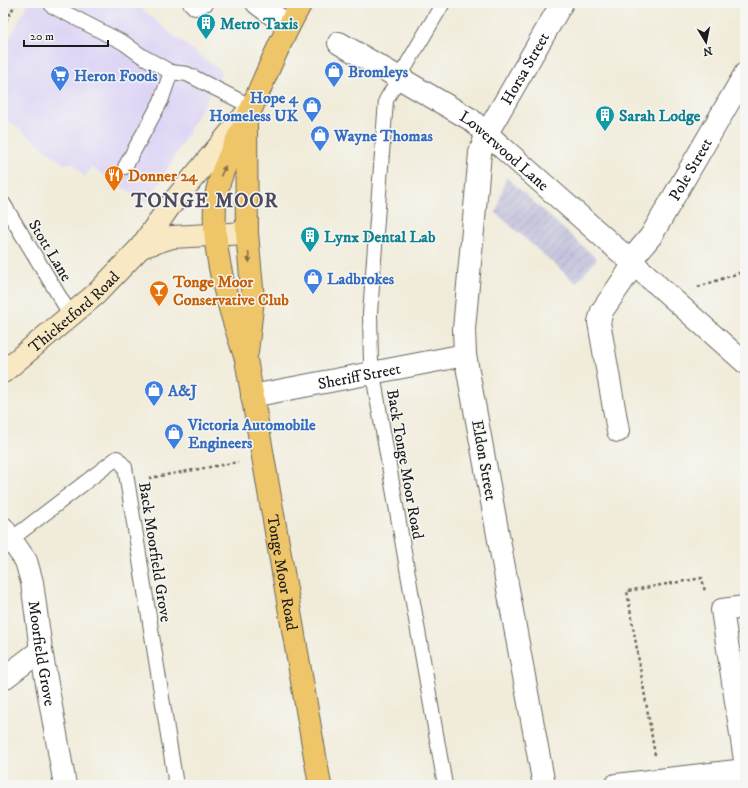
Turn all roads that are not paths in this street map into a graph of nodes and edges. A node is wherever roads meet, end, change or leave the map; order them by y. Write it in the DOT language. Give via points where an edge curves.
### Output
graph roads {
  1 [pos="190,3"];
  2 [pos="207,3"];
  3 [pos="257,3"];
  4 [pos="301,3"];
  5 [pos="443,3"];
  6 [pos="562,3"];
  7 [pos="52,6"];
  8 [pos="288,26"];
  9 [pos="339,43"];
  10 [pos="171,72"];
  11 [pos="745,74"];
  12 [pos="400,78"];
  13 [pos="249,113"];
  14 [pos="487,133"];
  15 [pos="125,167"];
  16 [pos="3,202"];
  17 [pos="247,233"];
  18 [pos="216,235"];
  19 [pos="142,247"];
  20 [pos="632,262"];
  21 [pos="652,281"];
  22 [pos="70,314"];
  23 [pos="465,355"];
  24 [pos="246,359"];
  25 [pos="745,363"];
  26 [pos="3,372"];
  27 [pos="373,373"];
  28 [pos="252,396"];
  29 [pos="618,431"];
  30 [pos="6,538"];
  31 [pos="745,607"];
  32 [pos="41,650"];
  33 [pos="3,679"];
  34 [pos="745,760"];
  35 [pos="745,770"];
  36 [pos="65,785"];
  37 [pos="176,785"];
  38 [pos="320,785"];
  39 [pos="444,785"];
  40 [pos="544,785"];
  41 [pos="616,785"];
  1 -- 2 [label="lane" via="195,8"];
  3 -- 8 [label="street"];
  4 -- 8 [label="main road, Tonge Moor Road"];
  5 -- 12 [label="lane, Back Tonge Moor Road"];
  6 -- 14 [label="street, Horsa Street"];
  7 -- 10 [label="lane" via="124,43"];
  8 -- 13 [label="main road, Tonge Moor Road"];
  9 -- 12 [label="street, Lowerwood Lane"];
  10 -- 13 [label="lane" via="187,74"];
  10 -- 15 [label="lane" via="161,101"];
  11 -- 20 [label="street, Pole Street" via="651,236"];
  12 -- 14 [label="street, Lowerwood Lane" via="470,119"];
  12 -- 27 [label="lane, Back Tonge Moor Road" via="386,100 370,313"];
  13 -- 17 [label="main road, Tonge Moor Road"];
  18 -- 13 [label="main road, Tonge Moor Road, one-way" via="215,204 220,178"];
  13 -- 19 [label="main road, Thicketford Road" via="169,207"];
  14 -- 20 [label="street, Lowerwood Lane"];
  14 -- 23 [label="street, Eldon Street" via="477,172 464,330"];
  16 -- 22 [label="lane, Stott Lane"];
  17 -- 18 [label="main road, Thicketford Road"];
  17 -- 24 [label="main road, Tonge Moor Road, one-way" via="252,299"];
  18 -- 19 [label="main road, Thicketford Road" via="172,237"];
  18 -- 24 [label="main road, Tonge Moor Road" via="229,308"];
  19 -- 22 [label="main road, Thicketford Road" via="96,294"];
  20 -- 21 [label="street, Lowerwood Lane"];
  20 -- 29 [label="street, Pole Street" via="602,311 599,322"];
  21 -- 25 [label="street"];
  22 -- 26 [label="main road, Thicketford Road"];
  23 -- 27 [label="street, Sheriff Street"];
  23 -- 40 [label="street, Eldon Street"];
  24 -- 28 [label="main road, Tonge Moor Road"];
  27 -- 28 [label="street, Sheriff Street"];
  27 -- 39 [label="lane, Back Tonge Moor Road"];
  28 -- 38 [label="main road, Tonge Moor Road"];
  30 -- 32 [label="street, Moorfield Grove" via="26,561 32,582"];
  30 -- 37 [label="lane, Back Moorfield Grove" via="118,458 125,466"];
  31 -- 34 [label="street" via="722,610"];
  32 -- 33 [label="street"];
  32 -- 36 [label="street, Moorfield Grove"];
  35 -- 41 [label="street"];
}
